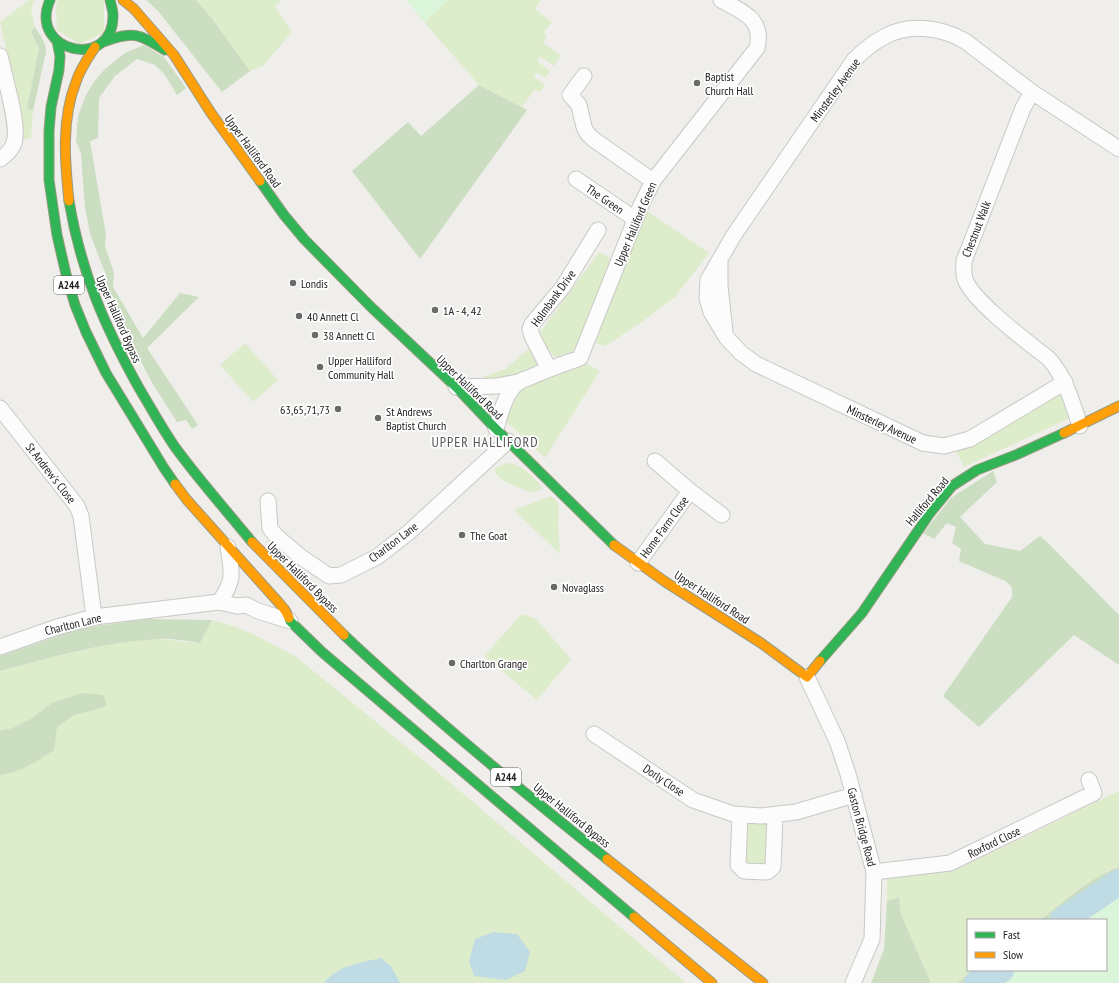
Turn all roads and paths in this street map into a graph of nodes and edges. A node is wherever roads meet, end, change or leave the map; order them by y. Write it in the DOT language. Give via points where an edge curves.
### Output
graph roads {
  1 [pos="50,0"];
  2 [pos="110,0"];
  3 [pos="123,0"];
  4 [pos="722,0"];
  5 [pos="57,41"];
  6 [pos="103,42"];
  7 [pos="95,47"];
  8 [pos="174,55"];
  9 [pos="0,56"];
  10 [pos="584,76"];
  11 [pos="1032,92"];
  12 [pos="1119,150"];
  13 [pos="0,159"];
  14 [pos="576,179"];
  15 [pos="653,181"];
  16 [pos="635,220"];
  17 [pos="598,230"];
  18 [pos="549,369"];
  19 [pos="518,382"];
  20 [pos="1065,382"];
  21 [pos="456,387"];
  22 [pos="1119,406"];
  23 [pos="0,408"];
  24 [pos="1080,426"];
  25 [pos="496,429"];
  26 [pos="508,441"];
  27 [pos="655,461"];
  28 [pos="690,491"];
  29 [pos="268,501"];
  30 [pos="722,515"];
  31 [pos="228,547"];
  32 [pos="264,555"];
  33 [pos="638,563"];
  34 [pos="264,587"];
  35 [pos="219,602"];
  36 [pos="246,605"];
  37 [pos="94,618"];
  38 [pos="290,621"];
  39 [pos="0,646"];
  40 [pos="808,677"];
  41 [pos="594,734"];
  42 [pos="1089,780"];
  43 [pos="854,795"];
  44 [pos="740,815"];
  45 [pos="775,815"];
  46 [pos="874,872"];
  47 [pos="712,983"];
  48 [pos="764,983"];
  49 [pos="853,983"];
  1 -- 5 [label="main road" via="46,12 47,24"];
  2 -- 6 [label="main road" via="114,13 113,25"];
  3 -- 8 [label="main road, Upper Halliford Road"];
  4 -- 15 [label="street, Upper Halliford Green" via="753,21 758,29 757,48"];
  5 -- 7 [label="main road" via="71,49 86,50"];
  5 -- 31 [label="main road, A244" via="60,56 51,107 49,180 57,235 75,305 106,373 164,468 187,500"];
  6 -- 7 [label="main road"];
  6 -- 8 [label="main road, Upper Halliford Road" via="133,34 150,40"];
  7 -- 32 [label="main road, Upper Halliford Bypass / A244" via="72,91 65,130 69,205 83,268 95,301 123,361 151,408 181,455"];
  8 -- 21 [label="main road, Upper Halliford Road" via="211,113 284,215 327,264"];
  9 -- 13 [label="street" via="16,129 14,144"];
  10 -- 15 [label="street" via="570,95 579,105 587,133"];
  11 -- 12 [label="street, Minsterley Avenue"];
  11 -- 20 [label="street, Chestnut Walk" via="1023,108 964,261 963,270 971,290 986,306 1049,359"];
  11 -- 20 [label="street, Minsterley Avenue" via="954,34 942,30 914,28 883,37 854,60 734,235 708,280 707,298 711,312 726,337 756,364 923,443 944,446 970,439"];
  14 -- 16 [label="street, The Green"];
  15 -- 16 [label="street, Upper Halliford Green"];
  16 -- 18 [label="street, Upper Halliford Green" via="580,358"];
  17 -- 18 [label="street, Holmbank Drive" via="563,287 530,329"];
  18 -- 19 [label="street, Upper Halliford Green"];
  19 -- 21 [label="street, Upper Halliford Green" via="497,386"];
  19 -- 25 [label="street" via="504,404"];
  20 -- 24 [label="street, Chestnut Walk"];
  21 -- 25 [label="main road, Upper Halliford Road"];
  22 -- 24 [label="main road, Halliford Road"];
  23 -- 37 [label="street, St Andrew's Close" via="77,506 81,516"];
  24 -- 40 [label="main road, Halliford Road" via="977,470 952,486 930,513 862,613"];
  25 -- 26 [label="main road, Upper Halliford Road"];
  26 -- 29 [label="street, Charlton Lane" via="408,533 377,557 341,575 329,576 276,536 270,528"];
  26 -- 33 [label="main road, Upper Halliford Road" via="617,548"];
  27 -- 28 [label="street, Home Farm Close"];
  28 -- 30 [label="street, Home Farm Close"];
  28 -- 33 [label="street, Home Farm Close"];
  31 -- 34 [label="main road, A244"];
  31 -- 35 [label="street" via="232,567 230,583"];
  32 -- 34 [label="street" via="273,573 273,578"];
  32 -- 48 [label="main road, Upper Halliford Bypass / A244" via="396,684 526,794"];
  33 -- 40 [label="main road, Upper Halliford Road" via="713,610"];
  34 -- 36 [label="street"];
  34 -- 38 [label="main road, A244" via="285,610"];
  35 -- 36 [label="street, Charlton Lane"];
  35 -- 37 [label="street, Charlton Lane"];
  36 -- 38 [label="street, Charlton Lane"];
  37 -- 39 [label="street, Charlton Lane"];
  38 -- 47 [label="main road, A244" via="322,652"];
  40 -- 43 [label="street, Gaston Bridge Road" via="837,741"];
  41 -- 44 [label="street, Dorly Close" via="693,800"];
  42 -- 46 [label="street, Roxford Close" via="1094,793 950,863"];
  43 -- 45 [label="street, Dorly Close" via="796,812"];
  43 -- 46 [label="street, Gaston Bridge Road"];
  44 -- 45 [label="street, Dorly Close"];
  44 -- 45 [label="street" via="738,865 744,871 768,872 773,867"];
  46 -- 49 [label="street, Gaston Bridge Road" via="872,939"];
}
